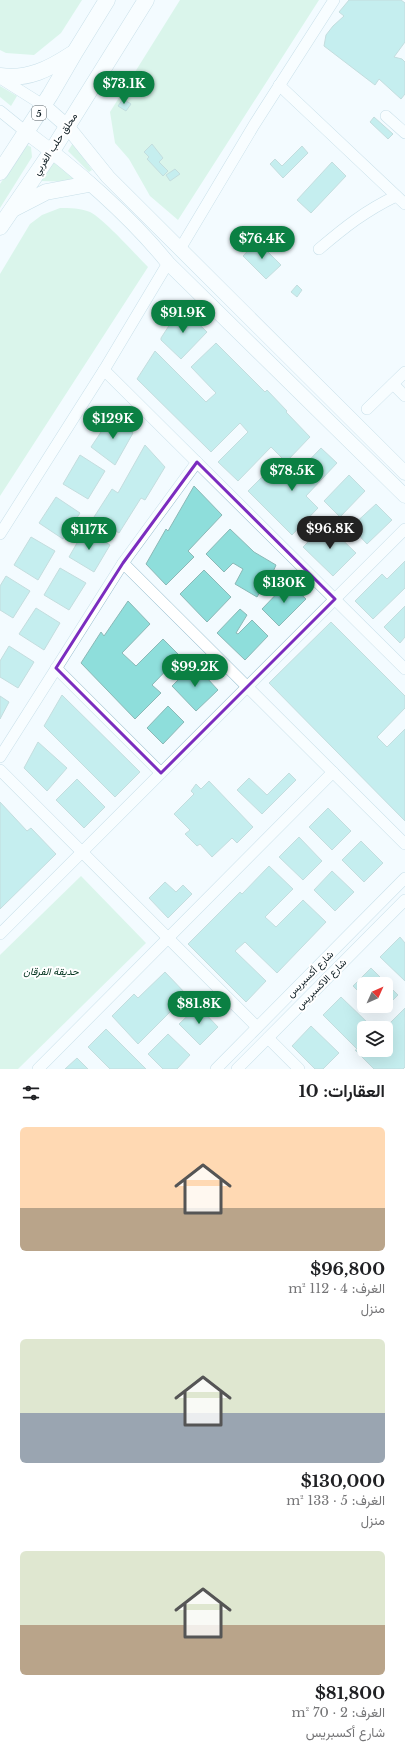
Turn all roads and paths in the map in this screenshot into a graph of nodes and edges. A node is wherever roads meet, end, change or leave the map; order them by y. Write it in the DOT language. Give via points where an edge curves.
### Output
graph roads {
  1 [pos="107,0"];
  2 [pos="146,0"];
  3 [pos="334,0"];
  4 [pos="74,52"];
  5 [pos="0,77"];
  6 [pos="279,85"];
  7 [pos="43,105"];
  8 [pos="0,111"];
  9 [pos="386,116"];
  10 [pos="67,126"];
  11 [pos="26,132"];
  12 [pos="405,133"];
  13 [pos="52,151"];
  14 [pos="0,172"];
  15 [pos="90,184"];
  16 [pos="396,196"];
  17 [pos="405,204"];
  18 [pos="10,211"];
  19 [pos="0,227"];
  20 [pos="180,249"];
  21 [pos="319,249"];
  22 [pos="168,263"];
  23 [pos="104,370"];
  24 [pos="405,372"];
  25 [pos="393,384"];
  26 [pos="405,396"];
  27 [pos="367,409"];
  28 [pos="197,462"];
  29 [pos="405,473"];
  30 [pos="405,496"];
  31 [pos="405,529"];
  32 [pos="0,534"];
  33 [pos="123,563"];
  34 [pos="335,599"];
  35 [pos="56,668"];
  36 [pos="405,668"];
  37 [pos="247,687"];
  38 [pos="0,757"];
  39 [pos="0,770"];
  40 [pos="333,772"];
  41 [pos="160,773"];
  42 [pos="405,844"];
  43 [pos="82,852"];
  44 [pos="405,878"];
  45 [pos="405,900"];
  46 [pos="0,934"];
  47 [pos="167,937"];
  48 [pos="257,1027"];
  49 [pos="268,1038"];
  50 [pos="38,1069"];
  51 [pos="216,1069"];
  52 [pos="236,1069"];
  53 [pos="299,1069"];
  1 -- 4 [label="highway, 5"];
  2 -- 10 [label="highway, محلق حلب الغربي"];
  3 -- 6 [label="street"];
  4 -- 5 [label="highway" via="38,73"];
  4 -- 7 [label="highway, 5"];
  5 -- 7 [label="street"];
  6 -- 16 [label="street"];
  6 -- 20 [label="street"];
  7 -- 10 [label="main road"];
  7 -- 11 [label="highway, 5"];
  8 -- 11 [label="street"];
  9 -- 12 [label="street"];
  10 -- 13 [label="highway, محلق حلب الغربي"];
  10 -- 20 [label="main road" via="108,177"];
  11 -- 13 [label="main road"];
  11 -- 14 [label="highway, 5"];
  13 -- 15 [label="main road"];
  13 -- 18 [label="highway, محلق حلب الغربي"];
  15 -- 18 [label="highway" via="46,192"];
  15 -- 22 [label="main road"];
  16 -- 17 [label="street"];
  16 -- 21 [label="street" via="354,220"];
  18 -- 19 [label="highway, محلق حلب الغربي"];
  20 -- 29 [label="main road"];
  22 -- 23 [label="street"];
  22 -- 30 [label="main road"];
  23 -- 28 [label="street"];
  23 -- 32 [label="street"];
  24 -- 25 [label="street"];
  25 -- 26 [label="street"];
  25 -- 27 [label="street"];
  28 -- 33 [label="street"];
  28 -- 34 [label="street"];
  31 -- 34 [label="street"];
  33 -- 35 [label="street"];
  33 -- 37 [label="street"];
  34 -- 36 [label="street"];
  34 -- 37 [label="street"];
  35 -- 38 [label="street"];
  35 -- 41 [label="street"];
  37 -- 40 [label="street"];
  37 -- 41 [label="street"];
  39 -- 43 [label="street"];
  40 -- 42 [label="street"];
  40 -- 47 [label="street"];
  41 -- 43 [label="street"];
  43 -- 46 [label="street"];
  43 -- 47 [label="street"];
  44 -- 48 [label="street, شارع أكسبريس"];
  45 -- 49 [label="street, شارع الاكسبريس"];
  47 -- 48 [label="street"];
  47 -- 50 [label="street"];
  48 -- 51 [label="street, شارع أكسبريس"];
  49 -- 52 [label="street, شارع الاكسبريس"];
  49 -- 53 [label="street"];
}
